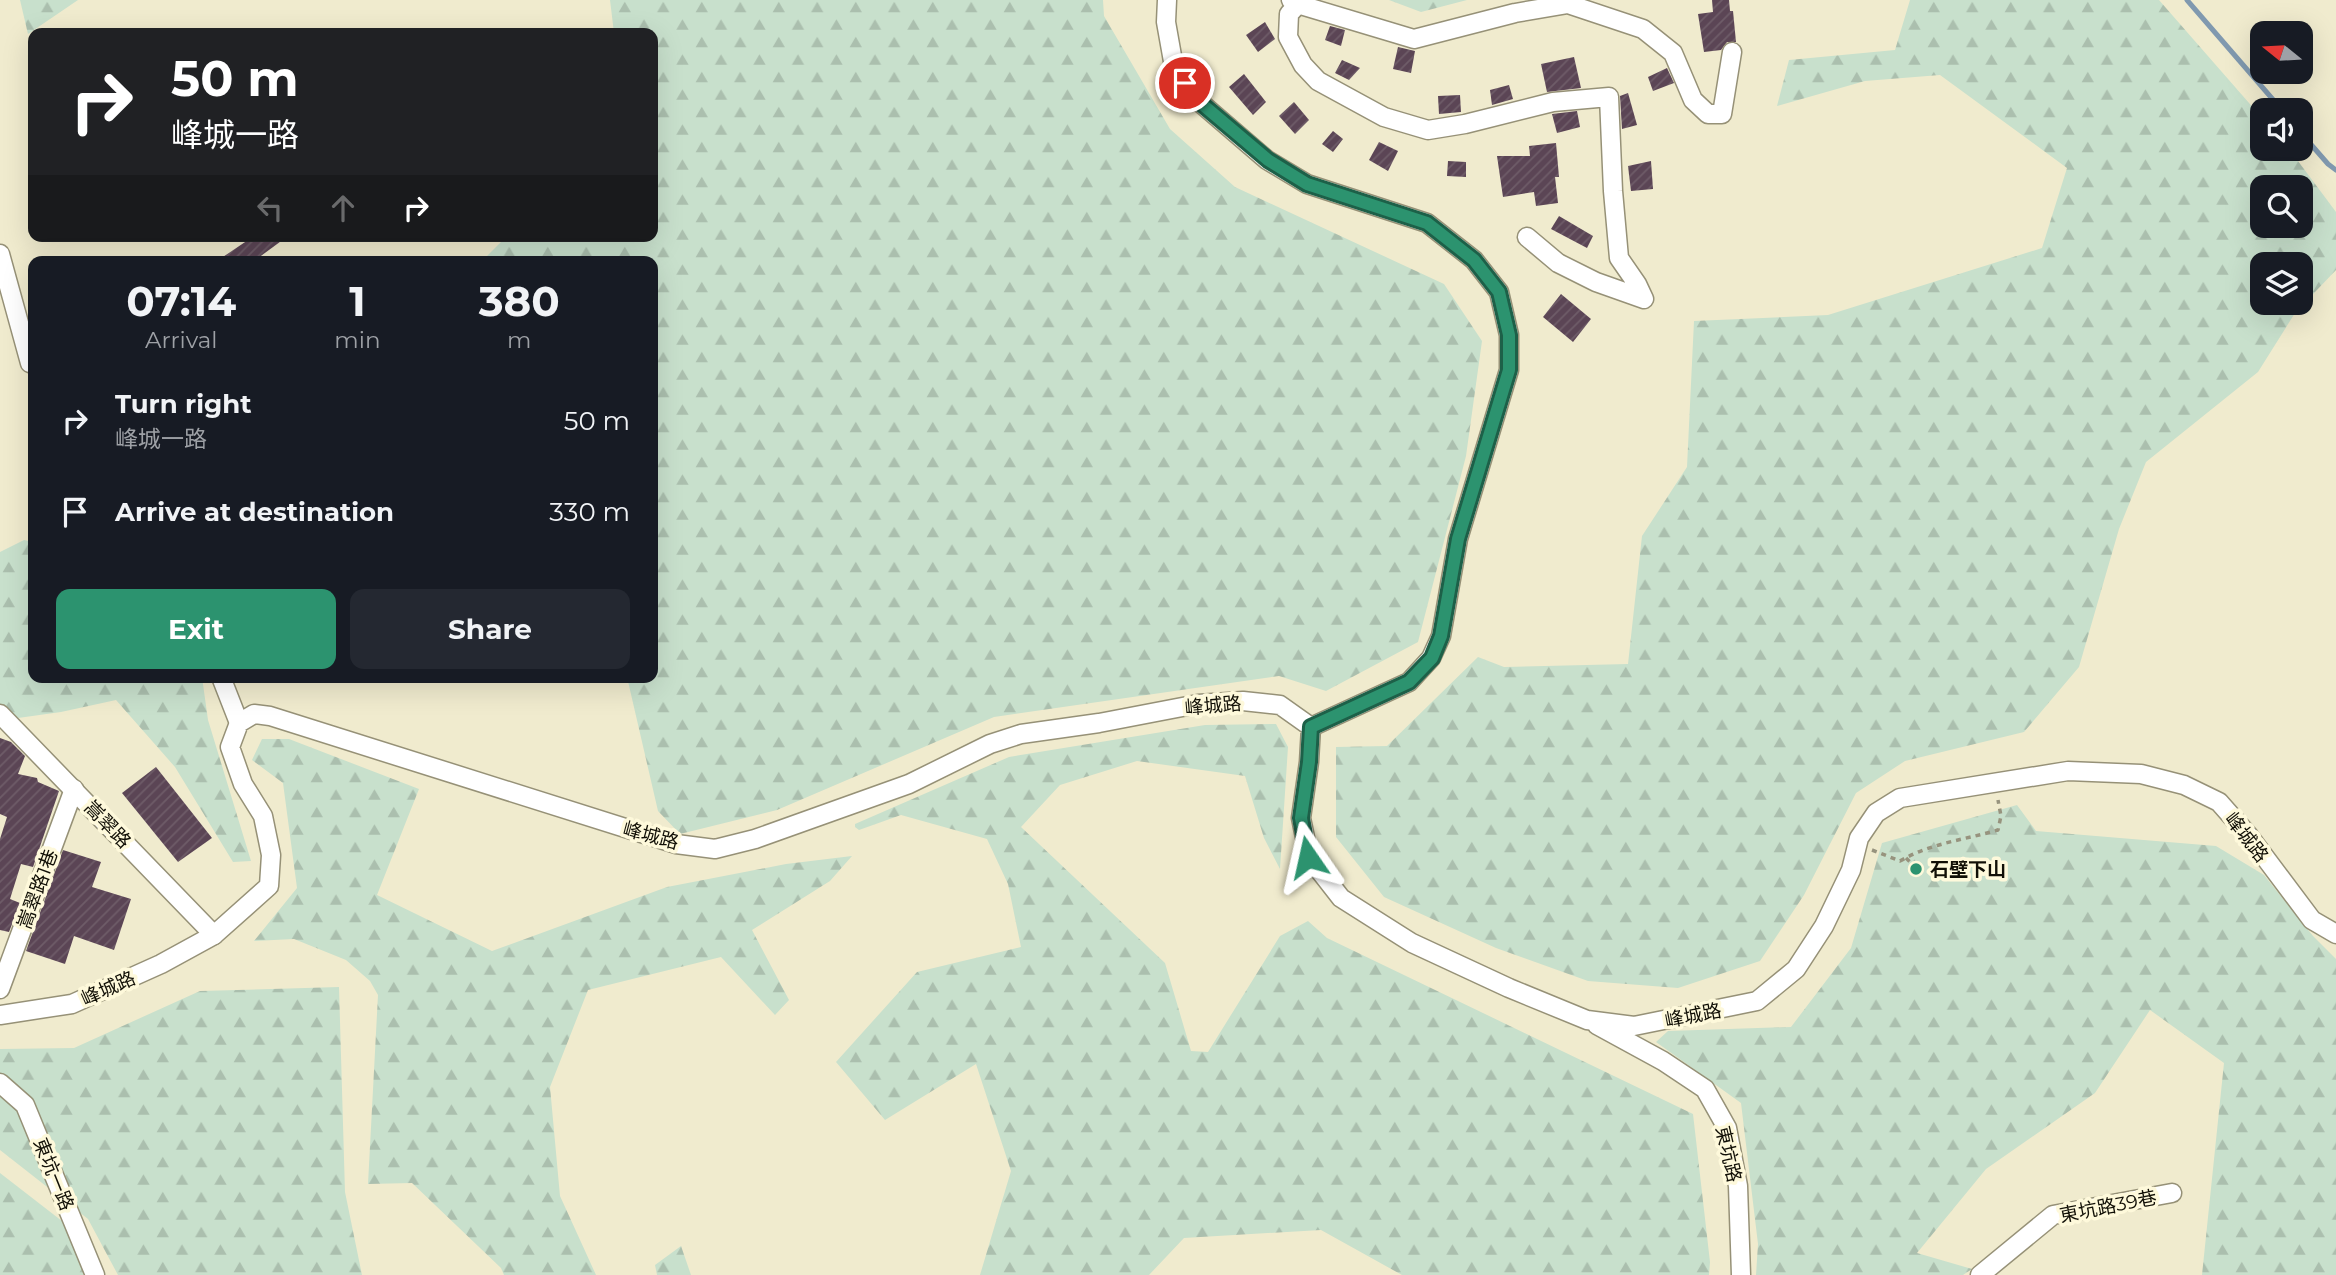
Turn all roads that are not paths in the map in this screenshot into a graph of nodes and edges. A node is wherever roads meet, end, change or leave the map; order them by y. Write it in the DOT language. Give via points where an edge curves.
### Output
graph roads {
  1 [pos="1167,0"];
  2 [pos="1297,1"];
  3 [pos="1732,52"];
  4 [pos="1527,237"];
  5 [pos="0,254"];
  6 [pos="28,356"];
  7 [pos="223,683"];
  8 [pos="0,714"];
  9 [pos="239,723"];
  10 [pos="1311,727"];
  11 [pos="74,789"];
  12 [pos="2336,934"];
  13 [pos="214,935"];
  14 [pos="0,989"];
  15 [pos="0,1015"];
  16 [pos="1587,1020"];
  17 [pos="0,1083"];
  18 [pos="2172,1193"];
  19 [pos="95,1275"];
  20 [pos="1741,1275"];
  21 [pos="1980,1275"];
  1 -- 10 [label="street" via="1174,67 1196,99 1268,160 1307,184 1427,223 1474,260 1499,292 1509,335 1509,370 1458,539 1441,636 1432,658 1409,682"];
  2 -- 3 [label="street" via="1414,39 1568,4 1643,29 1673,53 1693,100 1708,114 1722,114"];
  2 -- 4 [label="street" via="1289,14 1288,37 1303,65 1318,81 1384,117 1428,130 1553,102 1609,97 1619,258 1644,299 1558,263"];
  5 -- 6 [label="street"];
  7 -- 9 [label="street"];
  8 -- 11 [label="street, 嵩翠路"];
  9 -- 10 [label="street, 峰城路" via="254,714 270,716 676,844 715,849 909,784 990,744 1021,734 1198,704 1243,701 1280,705"];
  9 -- 13 [label="street, 峰城路" via="230,747 243,784 263,816 271,855 269,886"];
  10 -- 16 [label="street, 峰城路" via="1301,818 1308,857 1341,898 1412,943"];
  11 -- 13 [label="street, 嵩翠路"];
  11 -- 14 [label="street, 嵩翠路1巷"];
  12 -- 16 [label="street, 峰城路" via="2312,920 2219,802 2184,785 2141,774 2068,771 1900,798 1876,813 1858,838 1851,870 1824,926 1796,969 1757,1001 1634,1026"];
  13 -- 15 [label="street, 峰城路" via="72,1004"];
  16 -- 20 [label="street, 東坑路" via="1705,1089 1727,1128 1738,1186"];
  17 -- 19 [label="street, 東坑一路" via="25,1105"];
  18 -- 21 [label="street, 東坑路39巷" via="2053,1215"];
}
